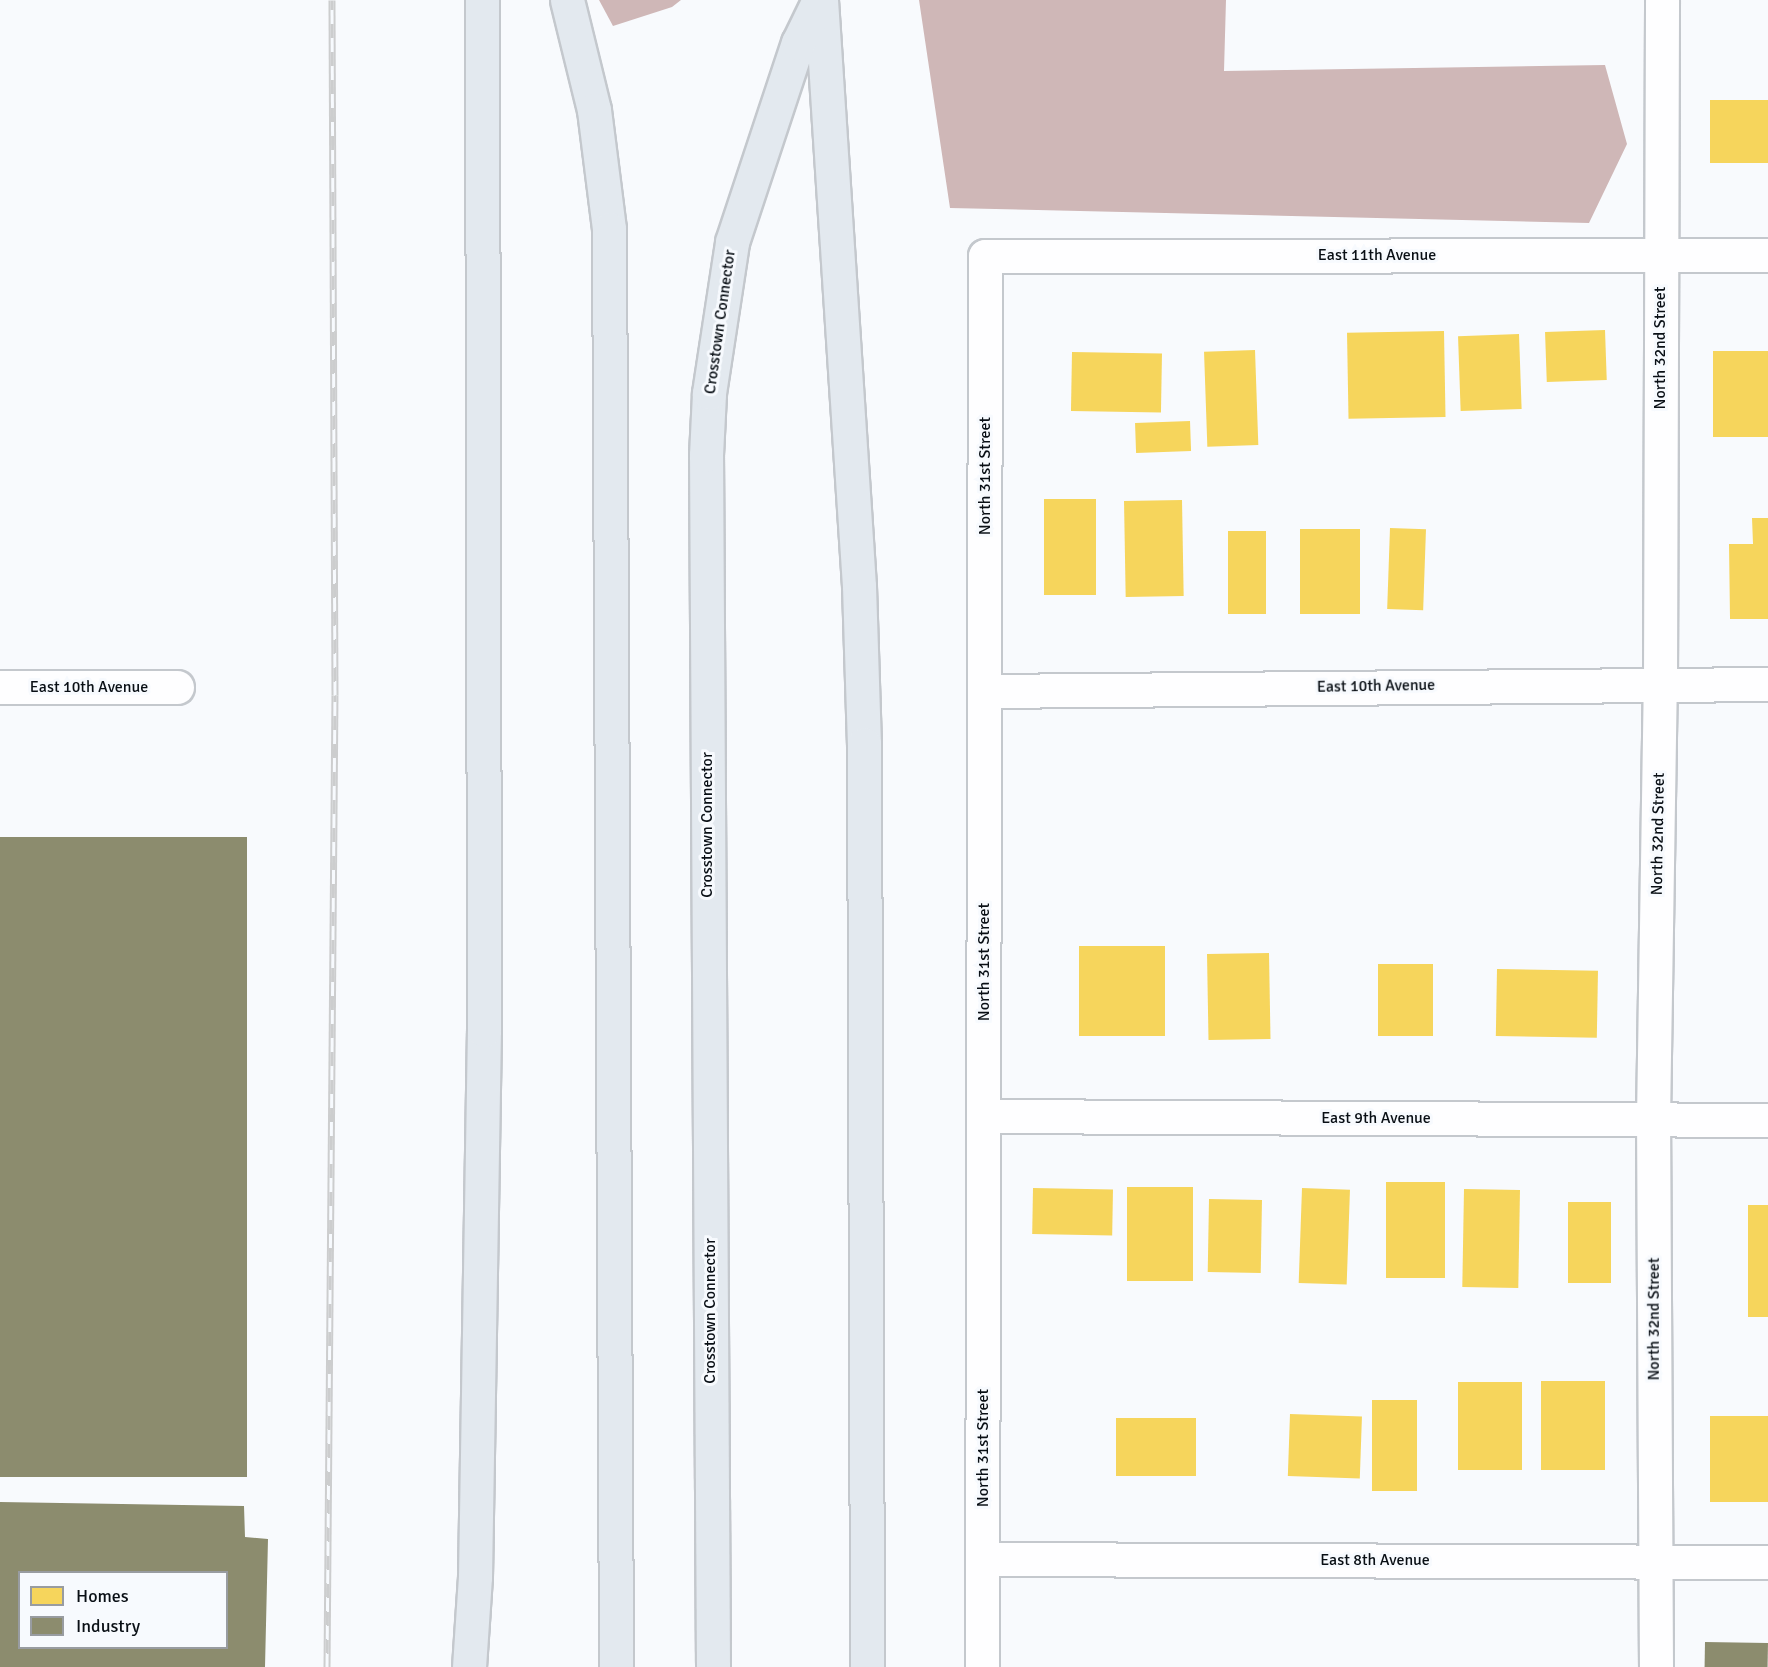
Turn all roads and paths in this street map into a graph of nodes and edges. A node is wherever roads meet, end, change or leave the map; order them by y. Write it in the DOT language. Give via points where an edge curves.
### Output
graph roads {
  1 [pos="482,0"];
  2 [pos="567,0"];
  3 [pos="820,0"];
  4 [pos="1662,0"];
  5 [pos="1660,255"];
  6 [pos="1768,255"];
  7 [pos="985,256"];
  8 [pos="1660,683"];
  9 [pos="1768,684"];
  10 [pos="0,687"];
  11 [pos="177,687"];
  12 [pos="984,690"];
  13 [pos="983,1116"];
  14 [pos="1653,1119"];
  15 [pos="1768,1120"];
  16 [pos="982,1559"];
  17 [pos="1656,1562"];
  18 [pos="1768,1562"];
  19 [pos="475,1577"];
  20 [pos="469,1667"];
  21 [pos="476,1667"];
  22 [pos="616,1667"];
  23 [pos="713,1667"];
  24 [pos="867,1667"];
  25 [pos="982,1667"];
  26 [pos="1656,1667"];
  1 -- 19 [label="highway" via="484,1030"];
  2 -- 22 [label="highway" via="594,110 609,229"];
  3 -- 23 [label="highway, Crosstown Connector" via="798,43 732,242 716,331 706,455"];
  3 -- 24 [label="highway, Crosstown Connector" via="859,586 864,744"];
  4 -- 5 [label="street, North 32nd Street"];
  5 -- 6 [label="street, East 11th Avenue"];
  5 -- 7 [label="street, East 11th Avenue"];
  5 -- 8 [label="street, North 32nd Street"];
  7 -- 12 [label="street, North 31st Street"];
  8 -- 9 [label="street, East 10th Avenue"];
  8 -- 12 [label="street, East 10th Avenue"];
  8 -- 14 [label="street, North 32nd Street"];
  10 -- 11 [label="street, East 10th Avenue"];
  12 -- 13 [label="street, North 31st Street"];
  13 -- 14 [label="street, East 9th Avenue"];
  13 -- 16 [label="street, North 31st Street"];
  14 -- 15 [label="street, East 9th Avenue"];
  14 -- 17 [label="street, North 32nd Street"];
  16 -- 17 [label="street, East 8th Avenue"];
  16 -- 25 [label="street, North 31st Street"];
  17 -- 18 [label="street, East 8th Avenue"];
  17 -- 26 [label="street, North 32nd Street"];
  19 -- 20 [label="highway"];
  19 -- 21 [label="highway"];
}
